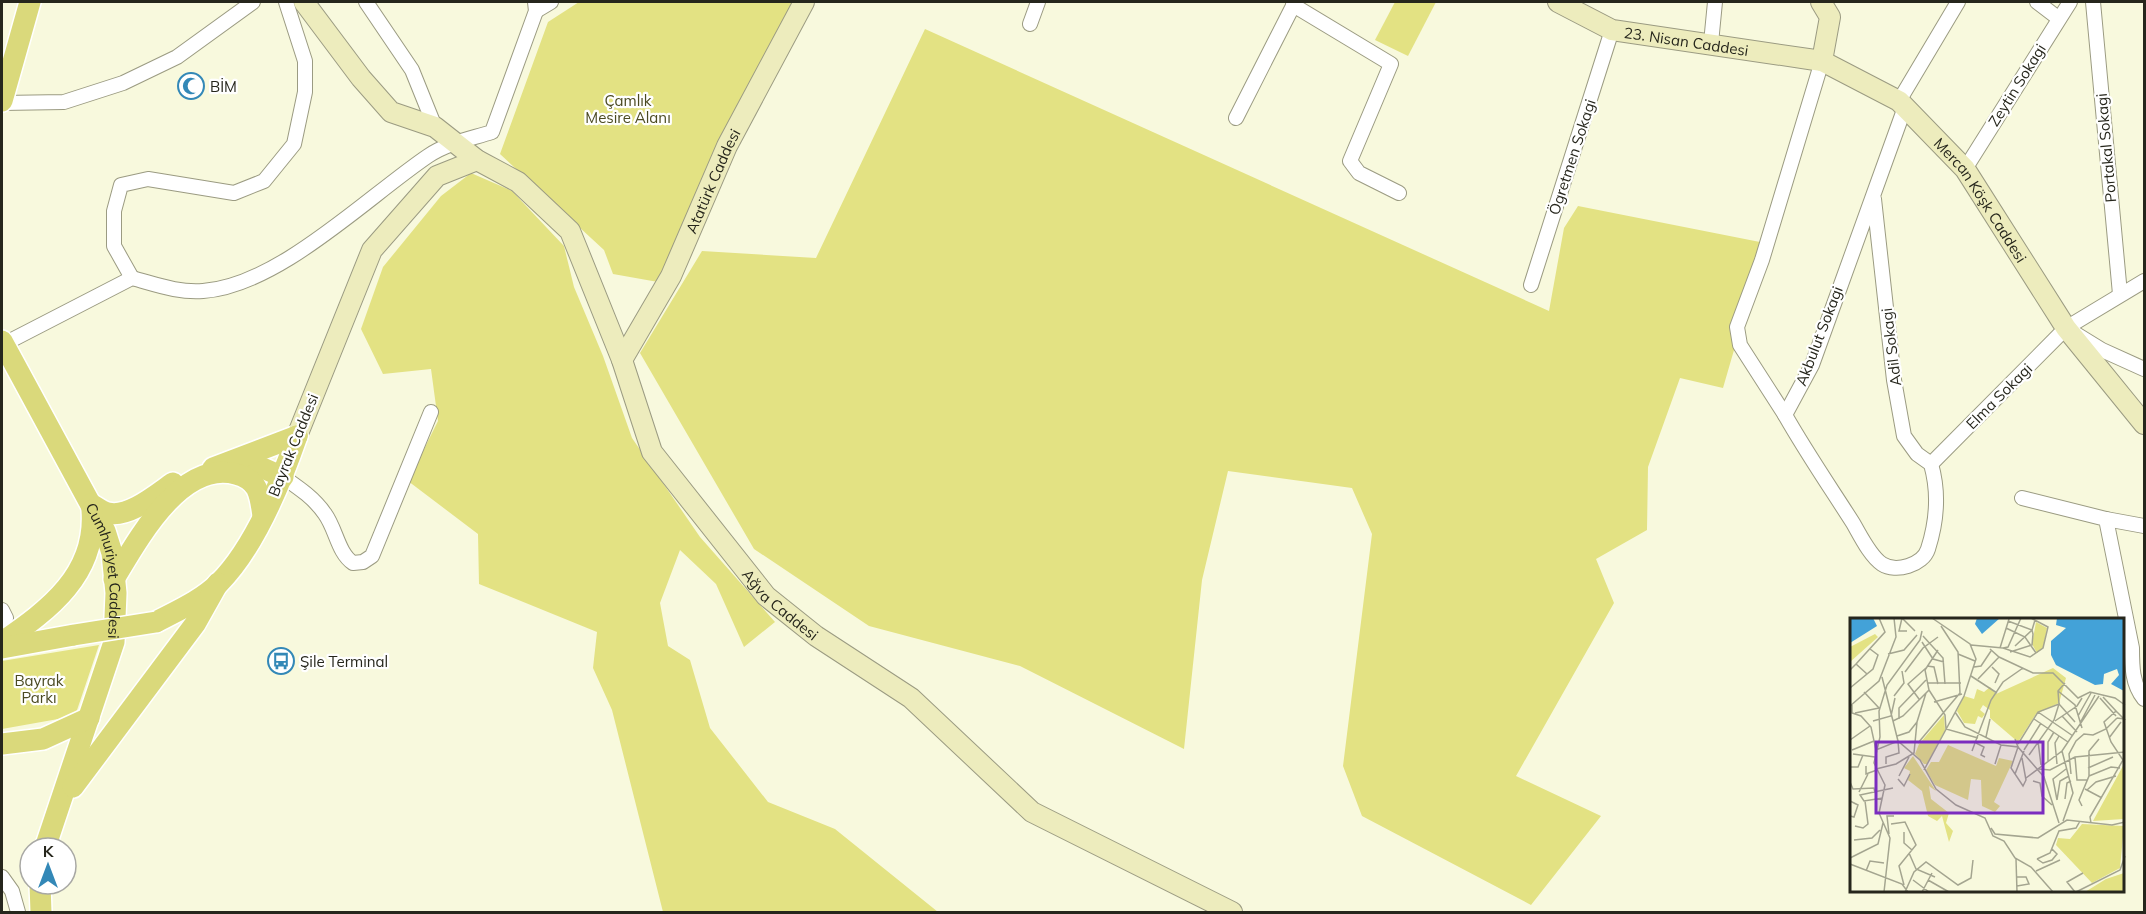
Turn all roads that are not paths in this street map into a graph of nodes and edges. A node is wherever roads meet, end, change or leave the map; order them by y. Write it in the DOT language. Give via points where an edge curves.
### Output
graph roads {
  1 [pos="30,2"];
  2 [pos="253,2"];
  3 [pos="286,2"];
  4 [pos="304,2"];
  5 [pos="366,2"];
  6 [pos="551,2"];
  7 [pos="804,2"];
  8 [pos="1038,2"];
  9 [pos="1558,2"];
  10 [pos="1715,2"];
  11 [pos="1958,2"];
  12 [pos="2037,2"];
  13 [pos="2070,2"];
  14 [pos="2093,2"];
  15 [pos="1294,3"];
  16 [pos="536,6"];
  17 [pos="1830,7"];
  18 [pos="1588,9"];
  19 [pos="2058,18"];
  20 [pos="1030,24"];
  21 [pos="1612,30"];
  22 [pos="1711,44"];
  23 [pos="1822,61"];
  24 [pos="2,102"];
  25 [pos="1902,104"];
  26 [pos="1236,118"];
  27 [pos="435,127"];
  28 [pos="455,143"];
  29 [pos="477,160"];
  30 [pos="1965,169"];
  31 [pos="1399,194"];
  32 [pos="1874,199"];
  33 [pos="132,278"];
  34 [pos="2145,281"];
  35 [pos="1531,285"];
  36 [pos="2120,294"];
  37 [pos="2066,328"];
  38 [pos="4,350"];
  39 [pos="622,360"];
  40 [pos="2145,369"];
  41 [pos="431,412"];
  42 [pos="1785,415"];
  43 [pos="2145,424"];
  44 [pos="297,436"];
  45 [pos="228,464"];
  46 [pos="1931,464"];
  47 [pos="283,477"];
  48 [pos="2022,498"];
  49 [pos="91,504"];
  50 [pos="263,516"];
  51 [pos="2106,519"];
  52 [pos="2145,526"];
  53 [pos="114,579"];
  54 [pos="218,583"];
  55 [pos="2,610"];
  56 [pos="2,630"];
  57 [pos="2,642"];
  58 [pos="2,648"];
  59 [pos="2145,699"];
  60 [pos="89,717"];
  61 [pos="43,739"];
  62 [pos="2,744"];
  63 [pos="77,755"];
  64 [pos="59,804"];
  65 [pos="49,836"];
  66 [pos="2,877"];
  67 [pos="40,896"];
  68 [pos="18,912"];
  69 [pos="41,912"];
  70 [pos="1232,912"];
  1 -- 24 [label="main road"];
  2 -- 24 [label="street" via="177,57 123,83 64,102"];
  3 -- 33 [label="street" via="305,61 305,92 294,144 264,181 234,193 148,180 121,185 114,210 114,246"];
  4 -- 27 [label="street, Ağva Caddesi" via="391,112"];
  5 -- 27 [label="street" via="412,70"];
  6 -- 16 [label="street"];
  7 -- 39 [label="street, Atatürk Caddesi" via="727,146 671,276"];
  8 -- 20 [label="street"];
  9 -- 18 [label="street, 23. Nisan Caddesi"];
  10 -- 22 [label="street"];
  11 -- 25 [label="street, Akbulut Sokagi"];
  12 -- 19 [label="street"];
  13 -- 19 [label="street, Zeytin Sokagi"];
  14 -- 36 [label="street, Portakal Sokagi"];
  15 -- 26 [label="street"];
  15 -- 31 [label="street" via="1391,64 1350,161 1359,173"];
  16 -- 28 [label="street" via="492,132"];
  17 -- 23 [label="street"];
  18 -- 21 [label="street, 23. Nisan Caddesi"];
  19 -- 30 [label="street, Zeytin Sokagi"];
  21 -- 22 [label="street, 23. Nisan Caddesi"];
  21 -- 35 [label="street, Ögretmen Sokagi"];
  22 -- 23 [label="street, 23. Nisan Caddesi"];
  23 -- 25 [label="street, Mercan Köşk Caddesi"];
  23 -- 42 [label="street" via="1762,260 1737,327 1740,345"];
  25 -- 30 [label="street, Mercan Köşk Caddesi"];
  25 -- 32 [label="street, Akbulut Sokagi"];
  27 -- 28 [label="street, Ağva Caddesi"];
  28 -- 29 [label="street, Ağva Caddesi"];
  28 -- 33 [label="street" via="428,156 260,276 222,289 196,291"];
  29 -- 39 [label="street, Ağva Caddesi" via="518,182 570,231"];
  29 -- 44 [label="street, Bayrak Caddesi" via="437,176 372,250"];
  30 -- 37 [label="street, Mercan Köşk Caddesi"];
  32 -- 42 [label="street, Akbulut Sokagi" via="1812,365"];
  32 -- 46 [label="street, Adil Sokagi" via="1904,436 1917,454"];
  33 -- 38 [label="street"];
  34 -- 36 [label="street, Elma Sokagi"];
  36 -- 37 [label="street, Elma Sokagi"];
  37 -- 40 [label="street"];
  37 -- 43 [label="street, Mercan Köşk Caddesi"];
  37 -- 46 [label="street, Elma Sokagi"];
  38 -- 49 [label="main road, Cumhuriyet Caddesi"];
  39 -- 70 [label="street, Ağva Caddesi" via="652,452 766,596 816,636 911,698 1032,812"];
  41 -- 47 [label="street" via="372,556 363,562 346,559 327,516 312,497"];
  42 -- 46 [label="street" via="1882,564 1898,568 1912,565 1927,554 1935,527 1936,482"];
  44 -- 45 [label="main road"];
  44 -- 47 [label="main road, Bayrak Caddesi"];
  45 -- 47 [label="main road" via="256,465"];
  45 -- 49 [label="main road" via="182,477 126,511 110,514"];
  47 -- 50 [label="main road, Bayrak Caddesi"];
  48 -- 51 [label="street"];
  49 -- 53 [label="main road, Cumhuriyet Caddesi" via="109,542"];
  49 -- 57 [label="main road" via="90,550 68,586 41,615"];
  50 -- 53 [label="main road" via="258,487 246,477 228,472 204,476 165,504"];
  50 -- 54 [label="main road, Bayrak Caddesi"];
  51 -- 52 [label="street"];
  51 -- 59 [label="street" via="2132,648 2132,669"];
  53 -- 60 [label="main road, Cumhuriyet Caddesi" via="114,642"];
  54 -- 58 [label="main road, Bayrak Caddesi, bridge" via="156,622"];
  54 -- 64 [label="main road" via="195,624"];
  55 -- 56 [label="street" via="6,618"];
  60 -- 61 [label="main road"];
  60 -- 63 [label="main road, Cumhuriyet Caddesi"];
  61 -- 62 [label="main road"];
  61 -- 63 [label="main road" via="61,744"];
  63 -- 64 [label="main road, Cumhuriyet Caddesi"];
  64 -- 65 [label="main road, Cumhuriyet Caddesi"];
  66 -- 68 [label="street" via="12,891"];
  67 -- 69 [label="main road"];
}
